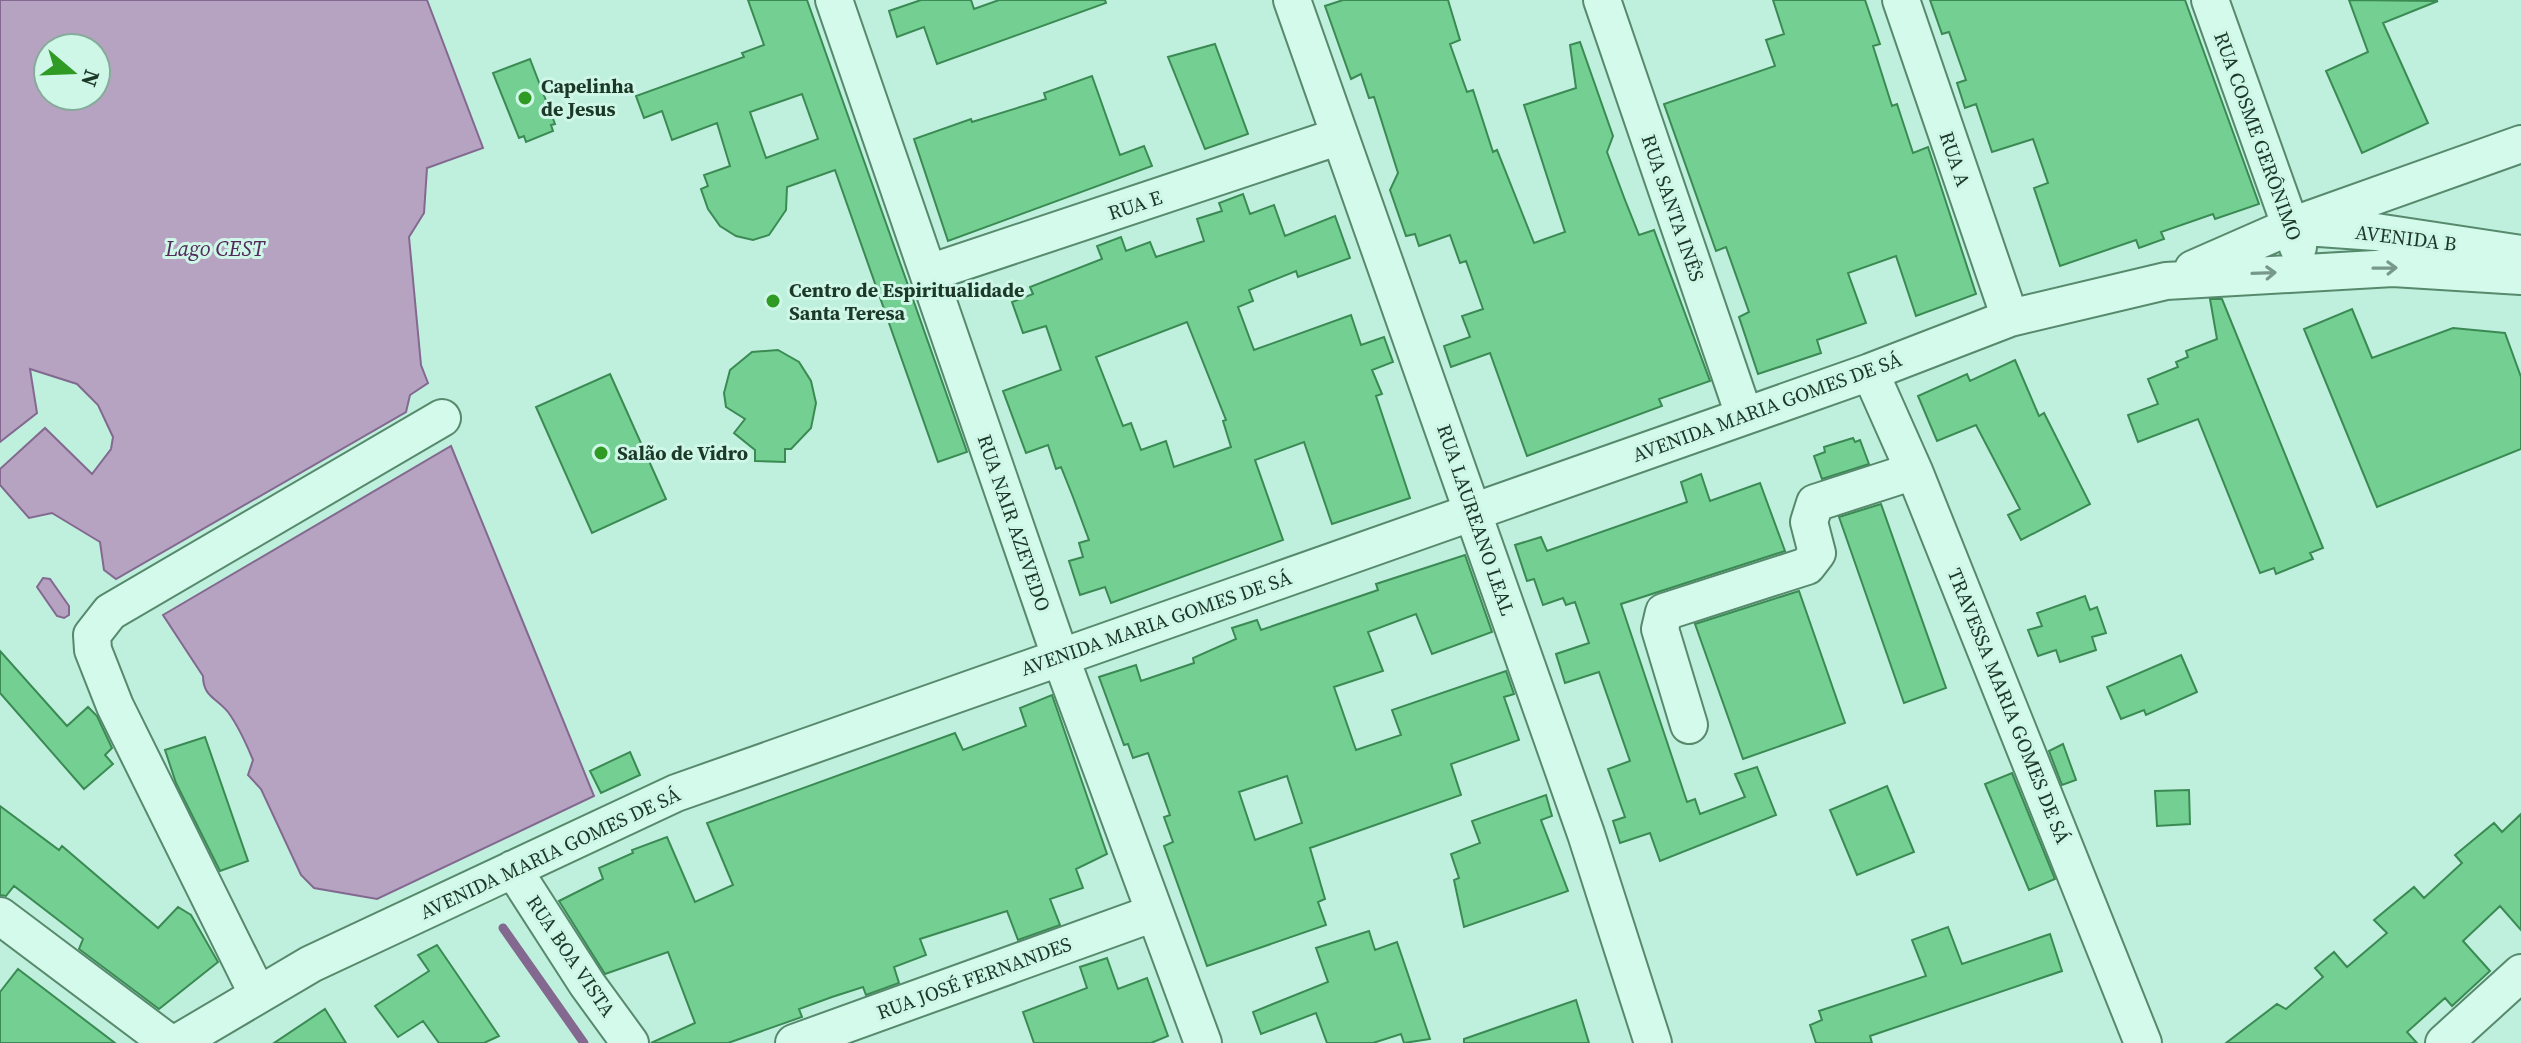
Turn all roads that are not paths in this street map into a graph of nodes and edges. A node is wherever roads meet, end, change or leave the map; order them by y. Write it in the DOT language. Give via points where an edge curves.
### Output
graph roads {
  1 [pos="834,0"];
  2 [pos="1292,0"];
  3 [pos="1602,0"];
  4 [pos="1901,0"];
  5 [pos="2210,0"];
  6 [pos="1340,136"];
  7 [pos="2521,144"];
  8 [pos="2291,226"];
  9 [pos="2521,254"];
  10 [pos="2438,269"];
  11 [pos="2307,271"];
  12 [pos="929,273"];
  13 [pos="2521,276"];
  14 [pos="2166,281"];
  15 [pos="2521,301"];
  16 [pos="2010,318"];
  17 [pos="1870,372"];
  18 [pos="1744,415"];
  19 [pos="442,418"];
  20 [pos="1914,471"];
  21 [pos="1473,512"];
  22 [pos="1060,656"];
  23 [pos="1689,725"];
  24 [pos="513,869"];
  25 [pos="1154,913"];
  26 [pos="0,916"];
  27 [pos="2521,973"];
  28 [pos="257,993"];
  29 [pos="169,1043"];
  30 [pos="177,1043"];
  31 [pos="630,1043"];
  32 [pos="794,1043"];
  33 [pos="1203,1043"];
  34 [pos="1653,1043"];
  35 [pos="2143,1043"];
  36 [pos="2444,1043"];
  1 -- 12 [label="street, RUA NAIR AZEVEDO"];
  2 -- 6 [label="street, RUA LAUREANO LEAL"];
  3 -- 18 [label="street, RUA SANTA INÊS"];
  4 -- 16 [label="street, RUA A"];
  5 -- 8 [label="street, RUA COSME GERÔNIMO"];
  6 -- 12 [label="street, RUA E"];
  6 -- 21 [label="street, RUA LAUREANO LEAL"];
  7 -- 8 [label="street, AVENIDA MARIA GOMES DE SÁ"];
  8 -- 9 [label="street, AVENIDA B" via="2376,232"];
  8 -- 11 [label="street, RUA COSME GERÔNIMO"];
  8 -- 14 [label="street, AVENIDA MARIA GOMES DE SÁ"];
  11 -- 10 [label="street, AVENIDA B, one-way"];
  10 -- 13 [label="street, AVENIDA B"];
  10 -- 15 [label="street"];
  14 -- 11 [label="street, AVENIDA MARIA GOMES DE SÁ, one-way"];
  12 -- 22 [label="street, RUA NAIR AZEVEDO"];
  14 -- 16 [label="street, AVENIDA MARIA GOMES DE SÁ"];
  16 -- 17 [label="street, AVENIDA MARIA GOMES DE SÁ"];
  17 -- 18 [label="street, AVENIDA MARIA GOMES DE SÁ"];
  17 -- 20 [label="street, TRAVESSA MARIA GOMES DE SÁ"];
  18 -- 21 [label="street, AVENIDA MARIA GOMES DE SÁ"];
  19 -- 28 [label="street" via="110,612 92,635 115,706"];
  20 -- 23 [label="street" via="1815,503 1809,522 1817,553 1807,566 1664,612 1660,629"];
  20 -- 35 [label="street, TRAVESSA MARIA GOMES DE SÁ"];
  21 -- 22 [label="street, AVENIDA MARIA GOMES DE SÁ"];
  21 -- 34 [label="street, RUA LAUREANO LEAL"];
  22 -- 24 [label="street, AVENIDA MARIA GOMES DE SÁ" via="676,793"];
  22 -- 25 [label="street, RUA NAIR AZEVEDO"];
  24 -- 28 [label="street, AVENIDA MARIA GOMES DE SÁ"];
  24 -- 31 [label="street, RUA BOA VISTA"];
  25 -- 32 [label="street, RUA JOSÉ FERNANDES"];
  25 -- 33 [label="street, RUA NAIR AZEVEDO"];
  26 -- 29 [label="street"];
  27 -- 36 [label="street"];
  28 -- 30 [label="street, AVENIDA MARIA GOMES DE SÁ"];
}
